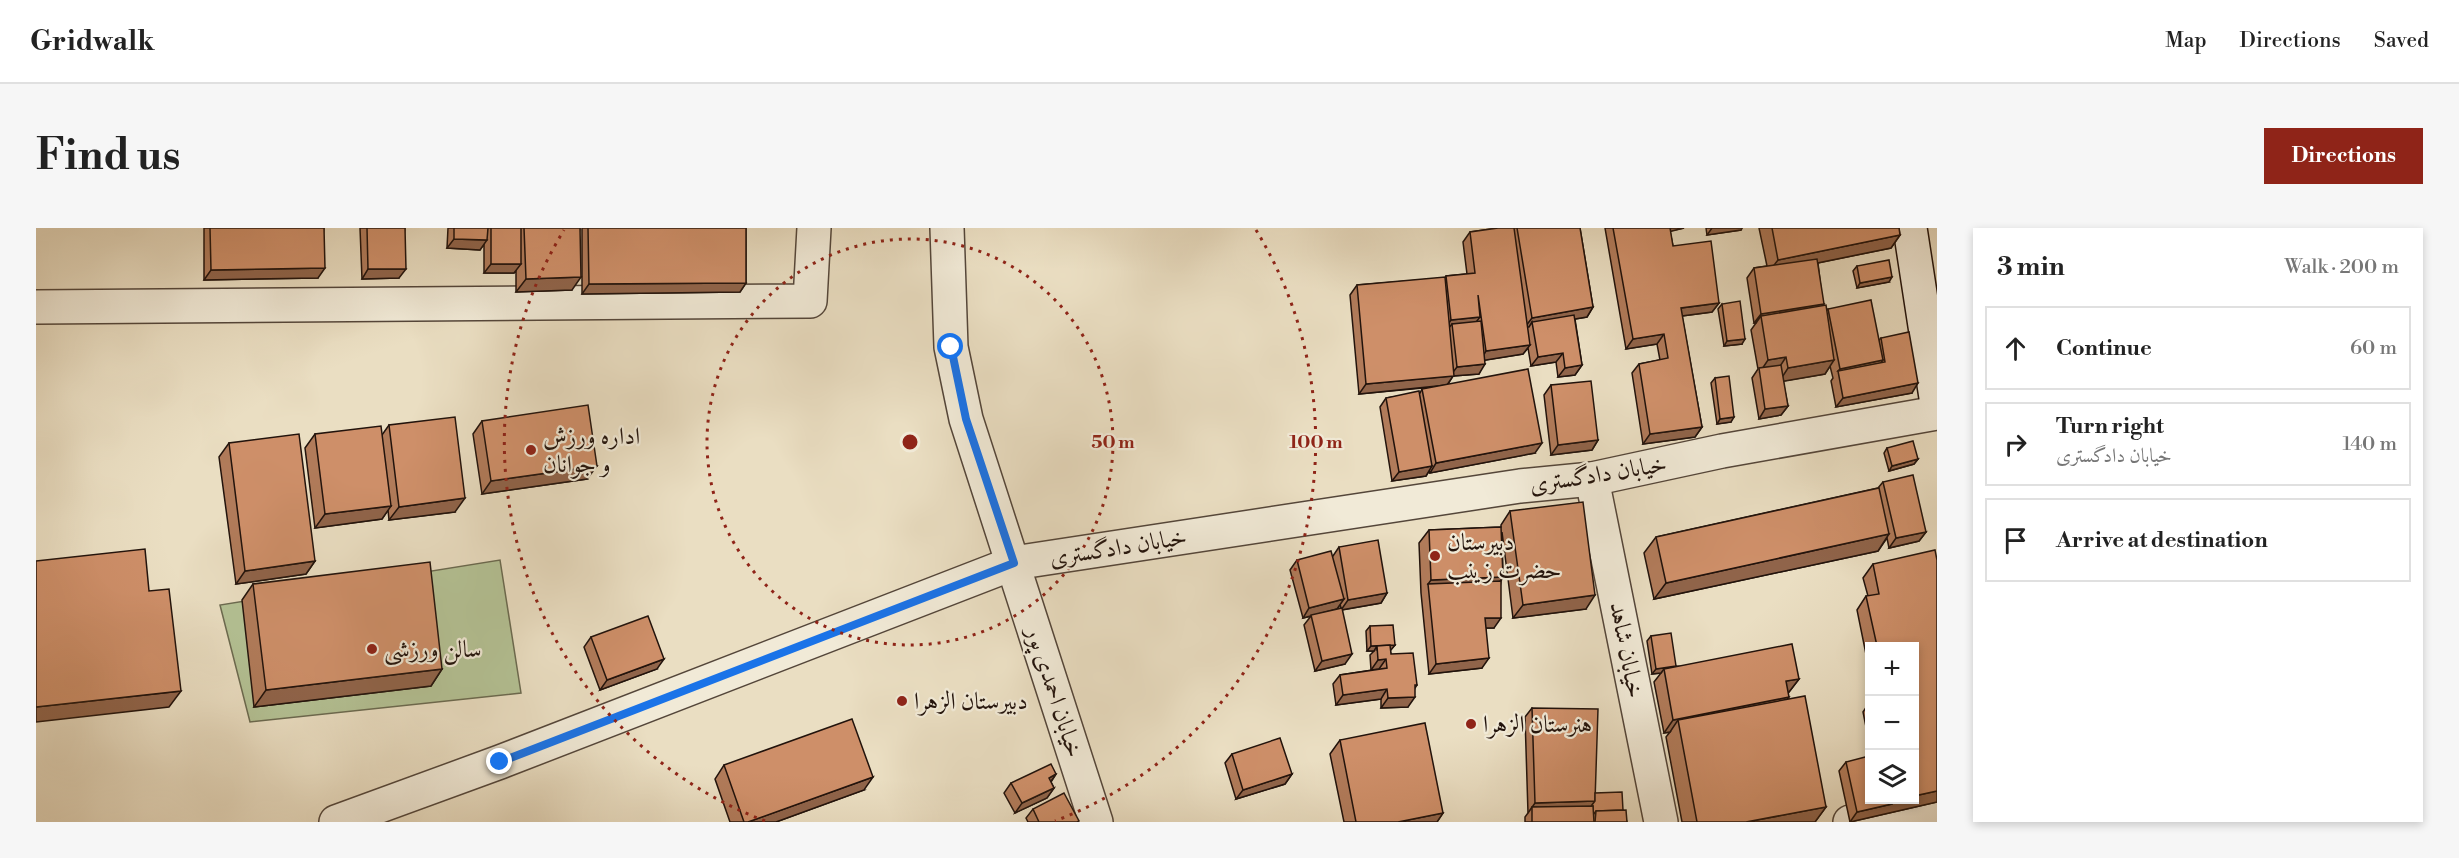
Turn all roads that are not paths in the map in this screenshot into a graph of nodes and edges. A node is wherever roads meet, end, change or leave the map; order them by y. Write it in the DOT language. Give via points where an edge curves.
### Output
graph roads {
  1 [pos="814,228"];
  2 [pos="947,228"];
  3 [pos="1910,228"];
  4 [pos="36,307"];
  5 [pos="1937,404"];
  6 [pos="1937,412"];
  7 [pos="1592,479"];
  8 [pos="1014,563"];
  9 [pos="1937,808"];
  10 [pos="336,822"];
  11 [pos="1096,822"];
  12 [pos="1661,822"];
  13 [pos="1850,822"];
  1 -- 4 [label="street" via="810,301"];
  2 -- 8 [label="street, خیابان احمدی پور" via="951,347 966,419"];
  3 -- 5 [label="street"];
  6 -- 7 [label="street, خیابان دادگستری"];
  7 -- 8 [label="street, خیابان دادگستری" via="1520,486"];
  7 -- 12 [label="street, خیابان شاهد"];
  8 -- 10 [label="street, خیابان دادگستری"];
  8 -- 11 [label="street, خیابان احمدی پور"];
  9 -- 13 [label="street"];
}
